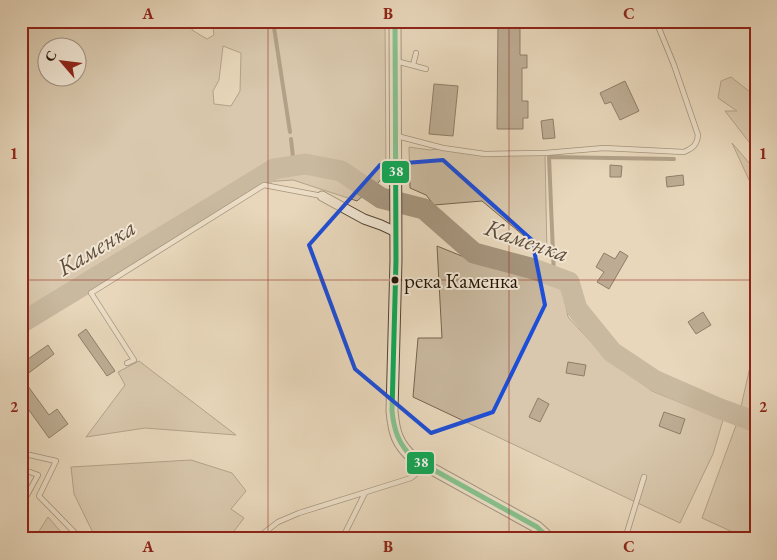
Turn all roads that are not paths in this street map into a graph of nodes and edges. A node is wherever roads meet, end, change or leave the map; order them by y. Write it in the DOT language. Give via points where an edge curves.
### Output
graph roads {
  1 [pos="394,21"];
  2 [pos="670,21"];
  3 [pos="657,24"];
  4 [pos="416,53"];
  5 [pos="394,60"];
  6 [pos="412,66"];
  7 [pos="426,69"];
  8 [pos="395,135"];
  9 [pos="322,196"];
  10 [pos="396,232"];
  11 [pos="127,364"];
  12 [pos="21,453"];
  13 [pos="425,467"];
  14 [pos="21,471"];
  15 [pos="644,477"];
  16 [pos="365,493"];
  17 [pos="21,506"];
  18 [pos="81,539"];
  19 [pos="256,539"];
  20 [pos="342,539"];
  21 [pos="550,539"];
  22 [pos="625,539"];
  1 -- 5 [label="street"];
  2 -- 3 [label="lane"];
  3 -- 8 [label="lane" via="698,136 693,148 684,152 604,148 545,154 485,154 443,148"];
  4 -- 6 [label="lane"];
  5 -- 6 [label="lane"];
  5 -- 8 [label="street"];
  6 -- 7 [label="lane"];
  8 -- 10 [label="street"];
  9 -- 10 [label="street"];
  9 -- 11 [label="lane" via="264,185 91,293 134,360"];
  10 -- 13 [label="street" via="393,427 404,451"];
  12 -- 18 [label="lane" via="56,461 38,496"];
  13 -- 16 [label="lane" via="411,478"];
  13 -- 21 [label="street" via="537,527"];
  14 -- 17 [label="lane" via="38,476"];
  15 -- 22 [label="lane"];
  16 -- 19 [label="lane" via="292,516"];
  16 -- 20 [label="lane"];
}
